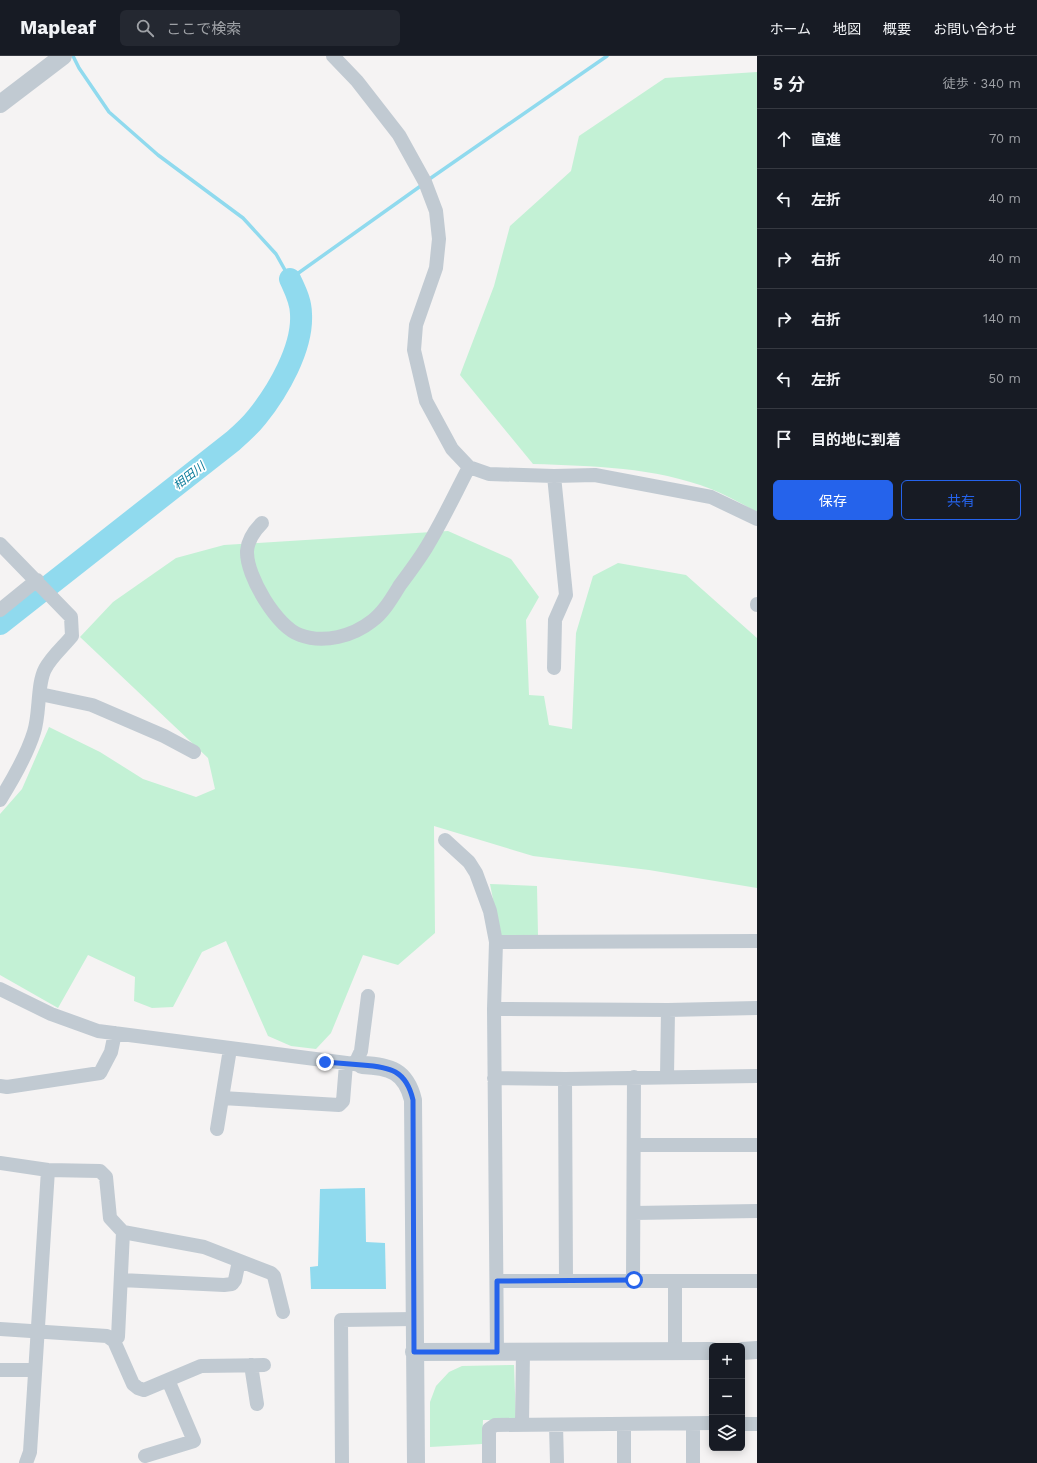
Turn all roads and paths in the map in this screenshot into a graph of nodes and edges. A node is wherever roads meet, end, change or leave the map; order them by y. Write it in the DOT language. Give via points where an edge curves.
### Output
graph roads {
  1 [pos="62,56"];
  2 [pos="333,56"];
  3 [pos="0,104"];
  4 [pos="469,467"];
  5 [pos="554,476"];
  6 [pos="757,518"];
  7 [pos="262,523"];
  8 [pos="0,544"];
  9 [pos="38,582"];
  10 [pos="0,610"];
  11 [pos="554,668"];
  12 [pos="40,694"];
  13 [pos="194,752"];
  14 [pos="0,800"];
  15 [pos="445,840"];
  16 [pos="757,941"];
  17 [pos="496,942"];
  18 [pos="0,989"];
  19 [pos="368,996"];
  20 [pos="757,1008"];
  21 [pos="494,1009"];
  22 [pos="668,1010"];
  23 [pos="116,1033"];
  24 [pos="230,1049"];
  25 [pos="354,1064"];
  26 [pos="757,1076"];
  27 [pos="634,1077"];
  28 [pos="668,1077"];
  29 [pos="494,1078"];
  30 [pos="565,1079"];
  31 [pos="0,1086"];
  32 [pos="222,1098"];
  33 [pos="217,1129"];
  34 [pos="634,1145"];
  35 [pos="757,1145"];
  36 [pos="0,1163"];
  37 [pos="48,1170"];
  38 [pos="757,1211"];
  39 [pos="634,1213"];
  40 [pos="123,1232"];
  41 [pos="239,1261"];
  42 [pos="121,1280"];
  43 [pos="566,1280"];
  44 [pos="634,1280"];
  45 [pos="497,1281"];
  46 [pos="757,1281"];
  47 [pos="675,1282"];
  48 [pos="283,1312"];
  49 [pos="414,1319"];
  50 [pos="0,1329"];
  51 [pos="37,1331"];
  52 [pos="114,1341"];
  53 [pos="745,1350"];
  54 [pos="757,1350"];
  55 [pos="523,1351"];
  56 [pos="675,1351"];
  57 [pos="709,1351"];
  58 [pos="414,1352"];
  59 [pos="497,1352"];
  60 [pos="0,1370"];
  61 [pos="34,1370"];
  62 [pos="168,1380"];
  63 [pos="257,1404"];
  64 [pos="709,1423"];
  65 [pos="522,1424"];
  66 [pos="693,1424"];
  67 [pos="745,1424"];
  68 [pos="757,1424"];
  69 [pos="556,1425"];
  70 [pos="624,1425"];
  71 [pos="145,1456"];
  72 [pos="26,1463"];
  73 [pos="342,1463"];
  74 [pos="416,1463"];
  75 [pos="489,1463"];
  76 [pos="556,1463"];
  77 [pos="624,1463"];
  78 [pos="693,1463"];
  1 -- 3 [label="street"];
  2 -- 4 [label="street" via="399,135 425,182 436,212 439,239 436,268 416,325 414,350 426,401 452,449"];
  4 -- 5 [label="street" via="489,474"];
  4 -- 7 [label="street" via="426,548 386,606 373,621 356,632 336,638 318,639 291,630 262,596 249,572 247,551 252,534"];
  5 -- 6 [label="street" via="595,475 711,497"];
  5 -- 11 [label="street" via="566,595 555,620"];
  8 -- 9 [label="street"];
  9 -- 10 [label="street"];
  9 -- 12 [label="street" via="71,617 72,636 45,668"];
  12 -- 13 [label="street" via="92,705"];
  12 -- 14 [label="street" via="34,732 11,783"];
  15 -- 17 [label="street" via="469,862 476,873 490,911"];
  16 -- 17 [label="street"];
  17 -- 21 [label="street"];
  18 -- 23 [label="street" via="19,1000 75,1023 98,1031"];
  19 -- 25 [label="street" via="361,1051"];
  20 -- 22 [label="street"];
  21 -- 22 [label="street"];
  21 -- 29 [label="street"];
  22 -- 28 [label="street"];
  23 -- 24 [label="street"];
  23 -- 31 [label="street" via="111,1052 100,1073"];
  24 -- 25 [label="street"];
  24 -- 32 [label="street"];
  25 -- 32 [label="street" via="343,1101 339,1105"];
  25 -- 49 [label="street" via="381,1066 396,1071 410,1086 413,1100"];
  26 -- 28 [label="street"];
  27 -- 28 [label="street"];
  27 -- 30 [label="street"];
  27 -- 34 [label="street"];
  29 -- 30 [label="street"];
  29 -- 45 [label="street"];
  30 -- 43 [label="street"];
  32 -- 33 [label="street"];
  34 -- 35 [label="street"];
  34 -- 39 [label="street"];
  36 -- 37 [label="street"];
  37 -- 40 [label="street" via="100,1171 106,1177 110,1218"];
  37 -- 51 [label="street"];
  38 -- 39 [label="street"];
  39 -- 44 [label="street"];
  40 -- 41 [label="street" via="204,1247"];
  40 -- 42 [label="street"];
  41 -- 42 [label="street" via="236,1280 224,1286"];
  41 -- 48 [label="street" via="274,1276"];
  42 -- 52 [label="street" via="118,1337"];
  43 -- 44 [label="street"];
  43 -- 45 [label="street"];
  44 -- 47 [label="street"];
  45 -- 59 [label="street"];
  46 -- 47 [label="street"];
  47 -- 56 [label="street"];
  49 -- 58 [label="street"];
  49 -- 73 [label="street" via="341,1320"];
  50 -- 51 [label="street"];
  51 -- 52 [label="street" via="108,1336"];
  51 -- 61 [label="street"];
  52 -- 62 [label="street" via="133,1384 138,1388 144,1390"];
  53 -- 54 [label="street"];
  55 -- 56 [label="street"];
  55 -- 59 [label="street"];
  55 -- 65 [label="street"];
  56 -- 57 [label="street"];
  58 -- 59 [label="street"];
  58 -- 74 [label="street"];
  60 -- 61 [label="street"];
  61 -- 72 [label="street" via="30,1452"];
  62 -- 63 [label="street" via="200,1366 258,1365"];
  62 -- 71 [label="street" via="194,1441"];
  64 -- 66 [label="street"];
  65 -- 69 [label="street"];
  65 -- 75 [label="street" via="495,1425 489,1429"];
  66 -- 70 [label="street"];
  66 -- 78 [label="street"];
  67 -- 68 [label="street"];
  69 -- 70 [label="street"];
  69 -- 76 [label="street"];
  70 -- 77 [label="street"];
}
